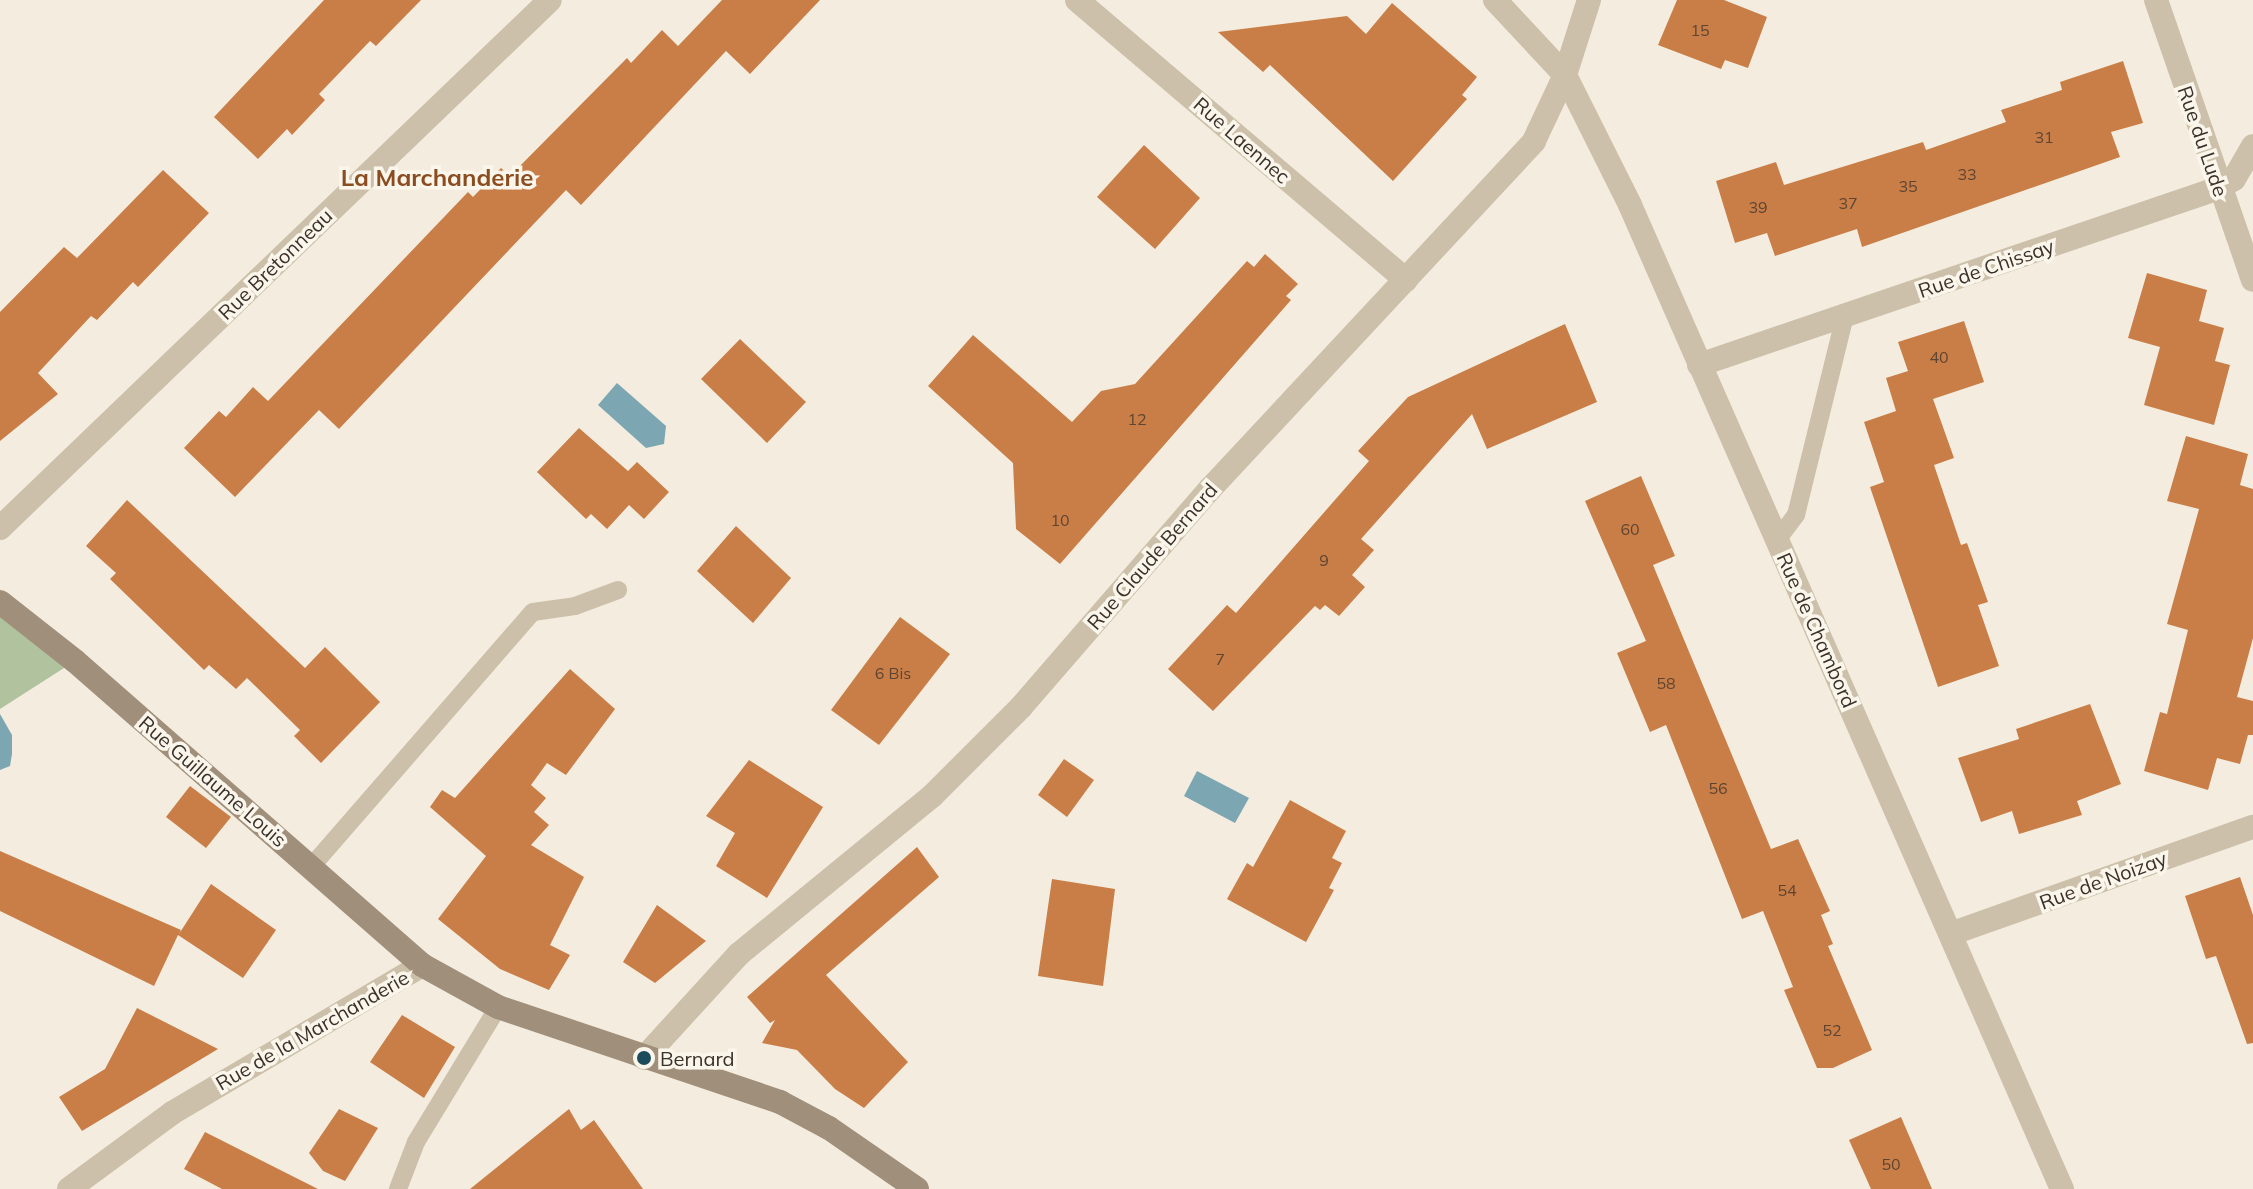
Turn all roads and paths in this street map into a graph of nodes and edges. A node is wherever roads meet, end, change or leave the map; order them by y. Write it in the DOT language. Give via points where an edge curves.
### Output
graph roads {
  1 [pos="550,0"];
  2 [pos="1077,0"];
  3 [pos="1495,0"];
  4 [pos="1589,0"];
  5 [pos="2156,0"];
  6 [pos="1565,75"];
  7 [pos="2253,146"];
  8 [pos="2219,188"];
  9 [pos="1406,280"];
  10 [pos="2253,280"];
  11 [pos="1845,316"];
  12 [pos="1699,365"];
  13 [pos="0,528"];
  14 [pos="1777,540"];
  15 [pos="618,590"];
  16 [pos="0,602"];
  17 [pos="2253,827"];
  18 [pos="311,867"];
  19 [pos="1953,933"];
  20 [pos="422,965"];
  21 [pos="498,1007"];
  22 [pos="644,1058"];
  23 [pos="69,1189"];
  24 [pos="398,1189"];
  25 [pos="917,1189"];
  26 [pos="2062,1189"];
  1 -- 13 [label="street, Rue Bretonneau"];
  2 -- 9 [label="street, Rue Laennec"];
  3 -- 6 [label="street, Rue de Chambord"];
  4 -- 6 [label="street, Rue Claude Bernard"];
  5 -- 8 [label="street, Rue du Lude"];
  6 -- 9 [label="street, Rue Claude Bernard" via="1534,141"];
  6 -- 12 [label="street, Rue de Chambord" via="1630,205"];
  7 -- 8 [label="street, Rue de Chissay" via="2234,179"];
  8 -- 10 [label="street, Rue du Lude"];
  8 -- 11 [label="street, Rue de Chissay"];
  9 -- 22 [label="street, Rue Claude Bernard" via="1210,489 1021,707 932,796 739,954"];
  11 -- 12 [label="street, Rue de Chissay"];
  11 -- 14 [label="lane" via="1796,515"];
  12 -- 14 [label="street, Rue de Chambord"];
  14 -- 19 [label="street, Rue de Chambord"];
  15 -- 18 [label="lane" via="575,606 533,612"];
  16 -- 18 [label="street, Rue Guillaume Louis"];
  17 -- 19 [label="street, Rue de Noizay"];
  18 -- 20 [label="street, Rue Guillaume Louis"];
  19 -- 26 [label="street, Rue de Chambord"];
  20 -- 21 [label="street, Rue de la Marchanderie"];
  20 -- 23 [label="street, Rue de la Marchanderie" via="172,1113"];
  21 -- 22 [label="street, Rue de la Marchanderie"];
  21 -- 24 [label="lane" via="416,1142"];
  22 -- 25 [label="street, Rue de la Marchanderie" via="780,1102 829,1128"];
}
